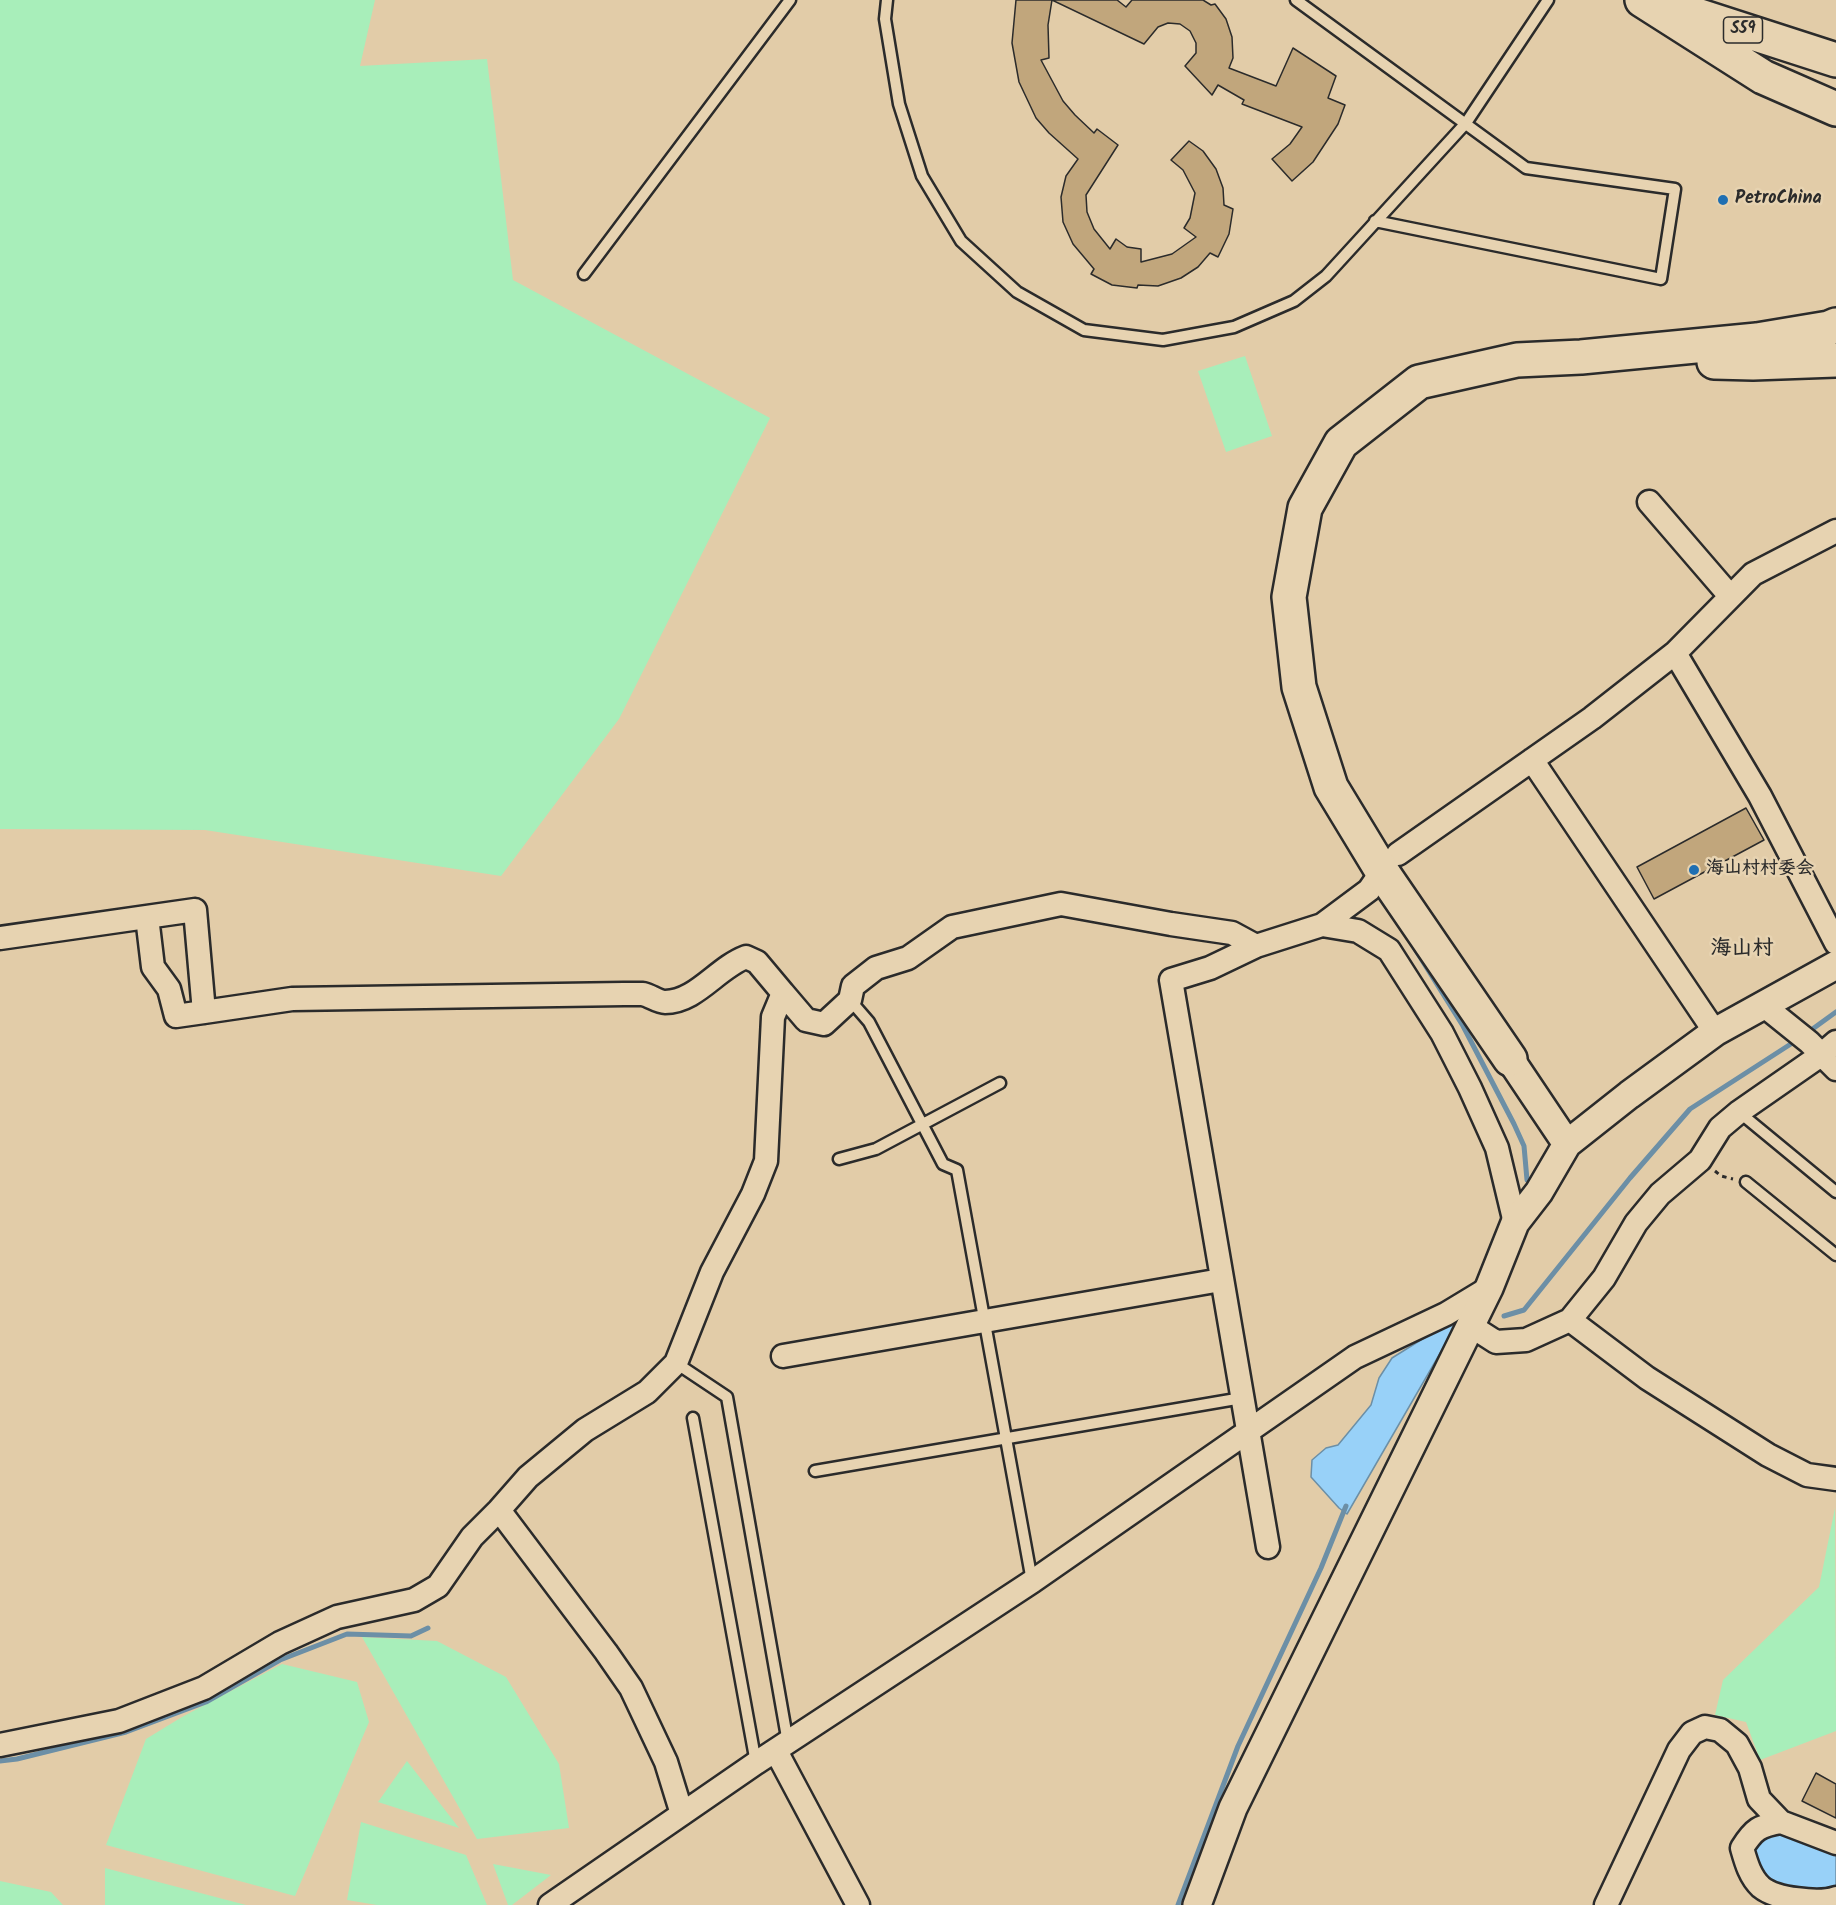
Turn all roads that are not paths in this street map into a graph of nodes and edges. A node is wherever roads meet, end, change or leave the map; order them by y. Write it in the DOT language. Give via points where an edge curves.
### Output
graph roads {
  1 [pos="790,0"];
  2 [pos="887,0"];
  3 [pos="1296,0"];
  4 [pos="1548,0"];
  5 [pos="1642,0"];
  6 [pos="1651,0"];
  7 [pos="1836,60"];
  8 [pos="1836,108"];
  9 [pos="1466,123"];
  10 [pos="1375,221"];
  11 [pos="584,274"];
  12 [pos="1836,325"];
  13 [pos="1581,357"];
  14 [pos="1836,360"];
  15 [pos="1649,502"];
  16 [pos="1836,531"];
  17 [pos="1730,596"];
  18 [pos="1675,653"];
  19 [pos="1532,760"];
  20 [pos="1398,854"];
  21 [pos="1374,883"];
  22 [pos="147,916"];
  23 [pos="1322,925"];
  24 [pos="0,938"];
  25 [pos="1836,943"];
  26 [pos="1256,946"];
  27 [pos="1836,965"];
  28 [pos="783,993"];
  29 [pos="850,1000"];
  30 [pos="1763,1005"];
  31 [pos="204,1012"];
  32 [pos="1715,1032"];
  33 [pos="1826,1052"];
  34 [pos="1510,1059"];
  35 [pos="1000,1083"];
  36 [pos="1739,1112"];
  37 [pos="921,1125"];
  38 [pos="1567,1144"];
  39 [pos="839,1159"];
  40 [pos="1746,1182"];
  41 [pos="1836,1192"];
  42 [pos="1515,1223"];
  43 [pos="1836,1255"];
  44 [pos="1221,1280"];
  45 [pos="1490,1288"];
  46 [pos="1570,1320"];
  47 [pos="985,1321"];
  48 [pos="1471,1326"];
  49 [pos="783,1356"];
  50 [pos="676,1363"];
  51 [pos="1242,1398"];
  52 [pos="693,1418"];
  53 [pos="1247,1431"];
  54 [pos="1006,1439"];
  55 [pos="815,1471"];
  56 [pos="1836,1479"];
  57 [pos="499,1510"];
  58 [pos="1268,1547"];
  59 [pos="1033,1581"];
  60 [pos="0,1745"];
  61 [pos="782,1747"];
  62 [pos="756,1763"];
  63 [pos="682,1814"];
  64 [pos="1781,1822"];
  65 [pos="1836,1843"];
  66 [pos="1836,1898"];
  67 [pos="550,1905"];
  68 [pos="858,1905"];
  69 [pos="1197,1905"];
  70 [pos="1606,1905"];
  1 -- 11 [label="lane"];
  2 -- 10 [label="lane" via="885,19 899,104 922,176 933,195 961,241 1017,292 1084,330 1163,340 1234,327 1294,301 1326,276"];
  3 -- 9 [label="lane"];
  4 -- 9 [label="lane"];
  5 -- 8 [label="highway" via="1763,77"];
  6 -- 7 [label="highway, S59"];
  9 -- 10 [label="lane"];
  9 -- 10 [label="lane" via="1526,168 1675,189 1661,279"];
  12 -- 13 [label="highway" via="1757,340"];
  13 -- 14 [label="highway" via="1753,363"];
  13 -- 34 [label="highway" via="1517,360 1419,382 1341,443 1305,508 1289,597 1299,687 1331,787 1385,876"];
  15 -- 17 [label="street"];
  16 -- 17 [label="street" via="1753,574"];
  17 -- 18 [label="street"];
  18 -- 19 [label="street"];
  18 -- 25 [label="street" via="1760,796"];
  19 -- 20 [label="street"];
  19 -- 32 [label="street"];
  21 -- 23 [label="street"];
  22 -- 24 [label="street"];
  22 -- 31 [label="street" via="153,967 169,988 176,1016"];
  22 -- 31 [label="street" via="195,910"];
  23 -- 26 [label="street"];
  23 -- 42 [label="street" via="1358,931 1389,950 1442,1033 1497,1148"];
  26 -- 29 [label="street" via="1232,933 1061,904 952,927 908,958 876,968 853,986"];
  26 -- 44 [label="street" via="1210,968 1171,980"];
  27 -- 30 [label="street"];
  28 -- 29 [label="street" via="806,1020 824,1024"];
  28 -- 31 [label="street" via="757,962 746,957 732,962 695,992 663,1003 645,994 292,999"];
  28 -- 50 [label="street" via="773,1017 766,1161 712,1272"];
  29 -- 37 [label="lane" via="869,1022"];
  30 -- 32 [label="street"];
  30 -- 33 [label="street"];
  32 -- 38 [label="street"];
  33 -- 36 [label="street"];
  34 -- 38 [label="street"];
  35 -- 37 [label="lane"];
  36 -- 41 [label="lane"];
  36 -- 46 [label="street" via="1720,1128 1701,1160 1660,1194 1636,1223 1604,1278"];
  37 -- 39 [label="lane" via="876,1149"];
  37 -- 47 [label="lane" via="943,1164 957,1170"];
  38 -- 42 [label="street" via="1539,1192"];
  40 -- 43 [label="lane"];
  42 -- 45 [label="street"];
  44 -- 47 [label="street"];
  44 -- 51 [label="street"];
  45 -- 48 [label="street"];
  45 -- 53 [label="street" via="1446,1314 1355,1357"];
  46 -- 48 [label="street" via="1526,1340 1496,1342"];
  46 -- 56 [label="street" via="1647,1378 1768,1455 1807,1475"];
  47 -- 49 [label="street"];
  47 -- 54 [label="lane"];
  48 -- 69 [label="street" via="1233,1808"];
  50 -- 57 [label="street" via="647,1392 585,1430 528,1478"];
  50 -- 61 [label="lane" via="727,1397"];
  51 -- 53 [label="street"];
  51 -- 54 [label="lane"];
  52 -- 62 [label="lane"];
  53 -- 58 [label="street"];
  53 -- 59 [label="street"];
  54 -- 55 [label="lane"];
  54 -- 59 [label="lane"];
  57 -- 60 [label="street" via="472,1537 438,1587 414,1600 337,1617 280,1643 204,1688 119,1721"];
  57 -- 63 [label="street" via="631,1688 666,1762"];
  59 -- 61 [label="street"];
  61 -- 62 [label="street"];
  61 -- 68 [label="street"];
  62 -- 63 [label="street"];
  63 -- 67 [label="street"];
  64 -- 65 [label="street"];
  64 -- 66 [label="street" via="1752,1833 1742,1848 1749,1871 1762,1888 1793,1900"];
  64 -- 70 [label="street" via="1759,1799 1750,1768 1737,1744 1720,1730 1704,1727 1692,1733 1679,1750"];
}
